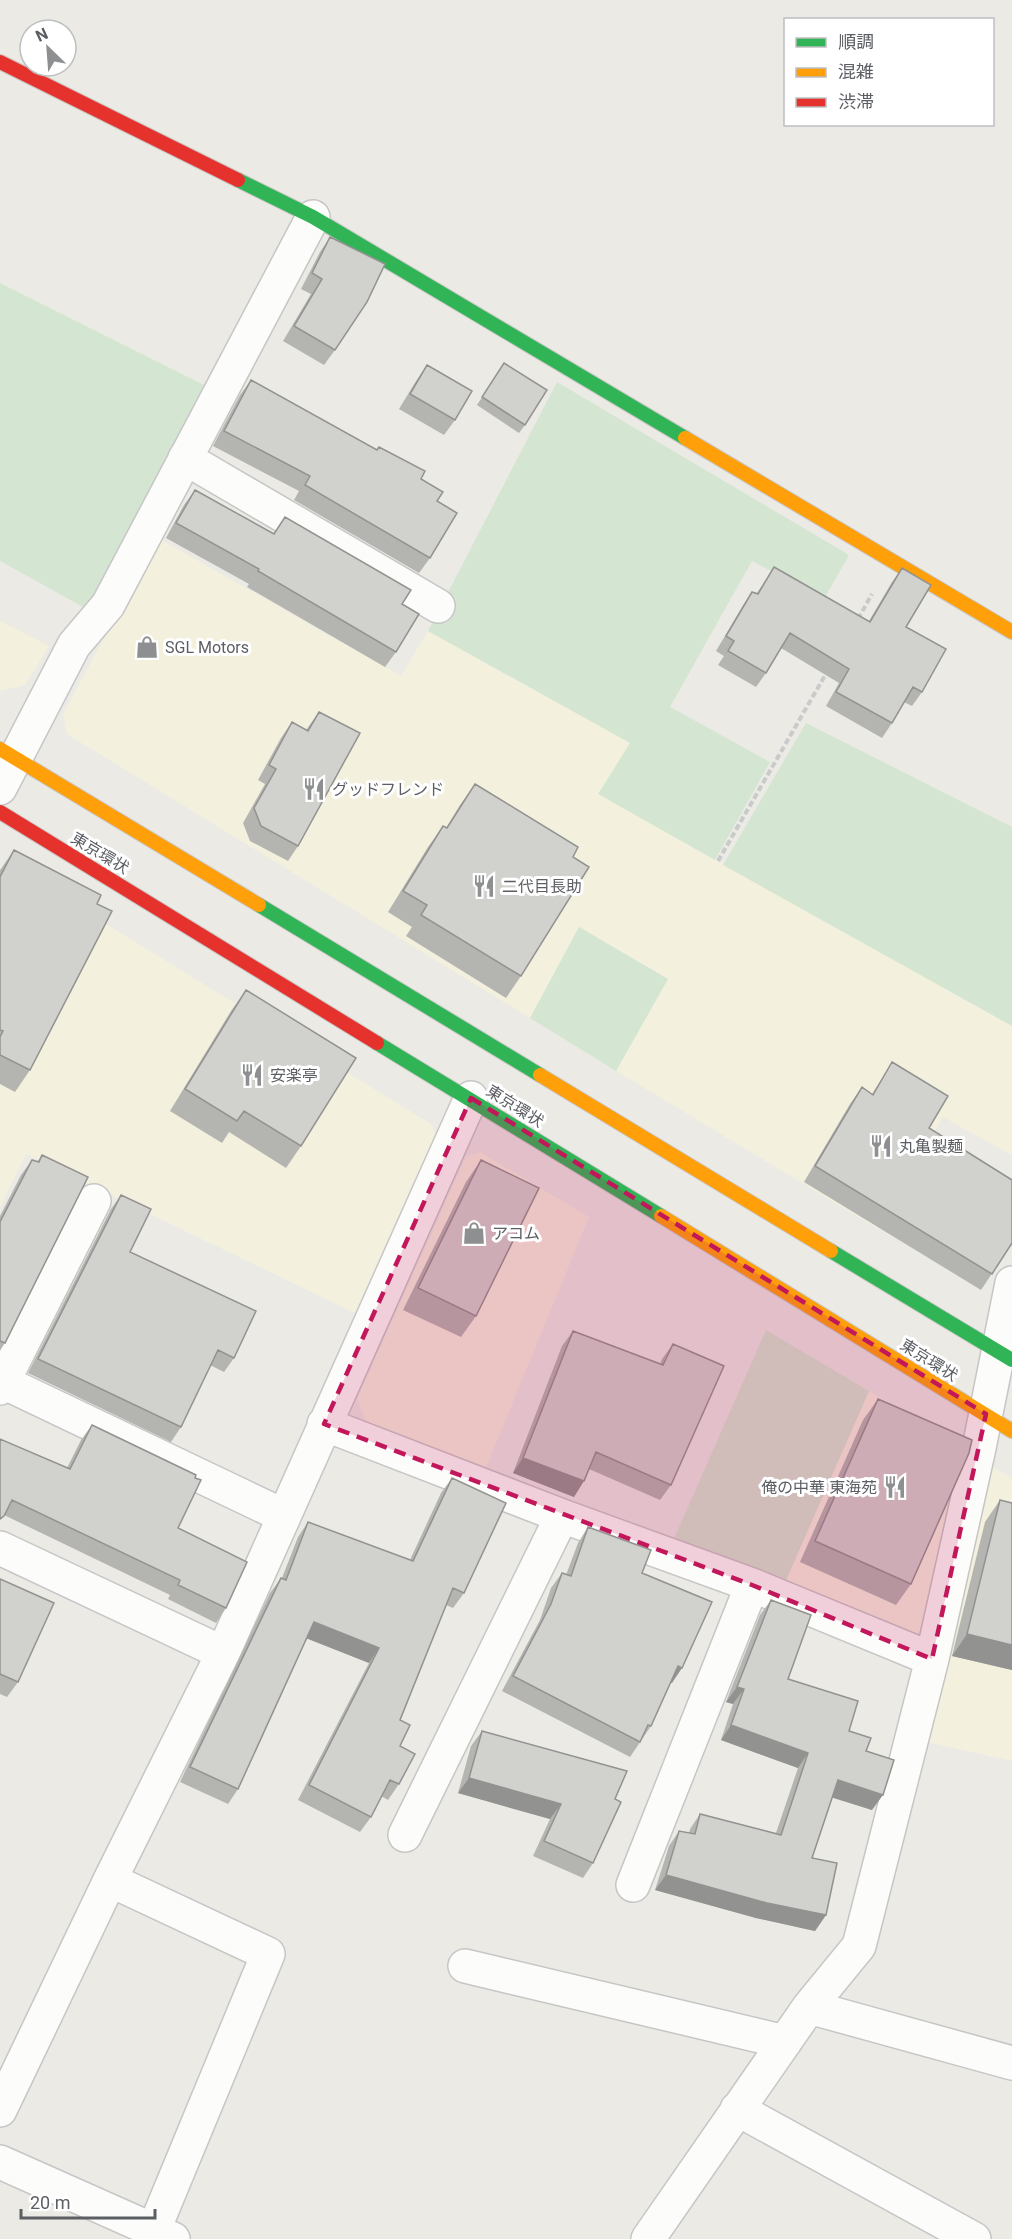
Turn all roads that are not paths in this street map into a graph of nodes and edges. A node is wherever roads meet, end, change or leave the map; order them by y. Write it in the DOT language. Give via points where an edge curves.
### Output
graph roads {
  1 [pos="0,62"];
  2 [pos="313,217"];
  3 [pos="185,458"];
  4 [pos="438,606"];
  5 [pos="1012,632"];
  6 [pos="7,753"];
  7 [pos="0,788"];
  8 [pos="0,812"];
  9 [pos="471,1098"];
  10 [pos="94,1201"];
  11 [pos="1012,1283"];
  12 [pos="1004,1355"];
  13 [pos="1,1385"];
  14 [pos="999,1422"];
  15 [pos="324,1424"];
  16 [pos="284,1516"];
  17 [pos="562,1516"];
  18 [pos="0,1548"];
  19 [pos="753,1585"];
  20 [pos="223,1653"];
  21 [pos="932,1659"];
  22 [pos="405,1835"];
  23 [pos="110,1880"];
  24 [pos="633,1884"];
  25 [pos="465,1966"];
  26 [pos="809,2007"];
  27 [pos="785,2042"];
  28 [pos="1012,2063"];
  29 [pos="737,2109"];
  30 [pos="0,2110"];
  31 [pos="0,2162"];
  32 [pos="159,2236"];
  33 [pos="648,2239"];
  34 [pos="974,2239"];
  1 -- 2 [label="main road"];
  2 -- 3 [label="street"];
  2 -- 5 [label="main road"];
  3 -- 4 [label="street"];
  3 -- 6 [label="street" via="108,605 74,645"];
  6 -- 7 [label="street"];
  6 -- 12 [label="main road"];
  8 -- 9 [label="main road, 東京環状"];
  9 -- 14 [label="main road, 東京環状"];
  9 -- 15 [label="street"];
  10 -- 13 [label="street"];
  11 -- 12 [label="street"];
  12 -- 14 [label="street"];
  13 -- 16 [label="street"];
  14 -- 21 [label="street"];
  15 -- 16 [label="street"];
  15 -- 17 [label="street"];
  16 -- 20 [label="street"];
  17 -- 19 [label="street"];
  17 -- 22 [label="street"];
  18 -- 20 [label="street"];
  19 -- 21 [label="street"];
  19 -- 24 [label="street"];
  20 -- 23 [label="street"];
  21 -- 26 [label="street" via="859,1946"];
  23 -- 30 [label="street"];
  23 -- 32 [label="street" via="268,1953"];
  25 -- 27 [label="street"];
  26 -- 27 [label="street"];
  26 -- 28 [label="street"];
  27 -- 29 [label="street"];
  29 -- 33 [label="street"];
  29 -- 34 [label="street"];
  31 -- 32 [label="street"];
}
